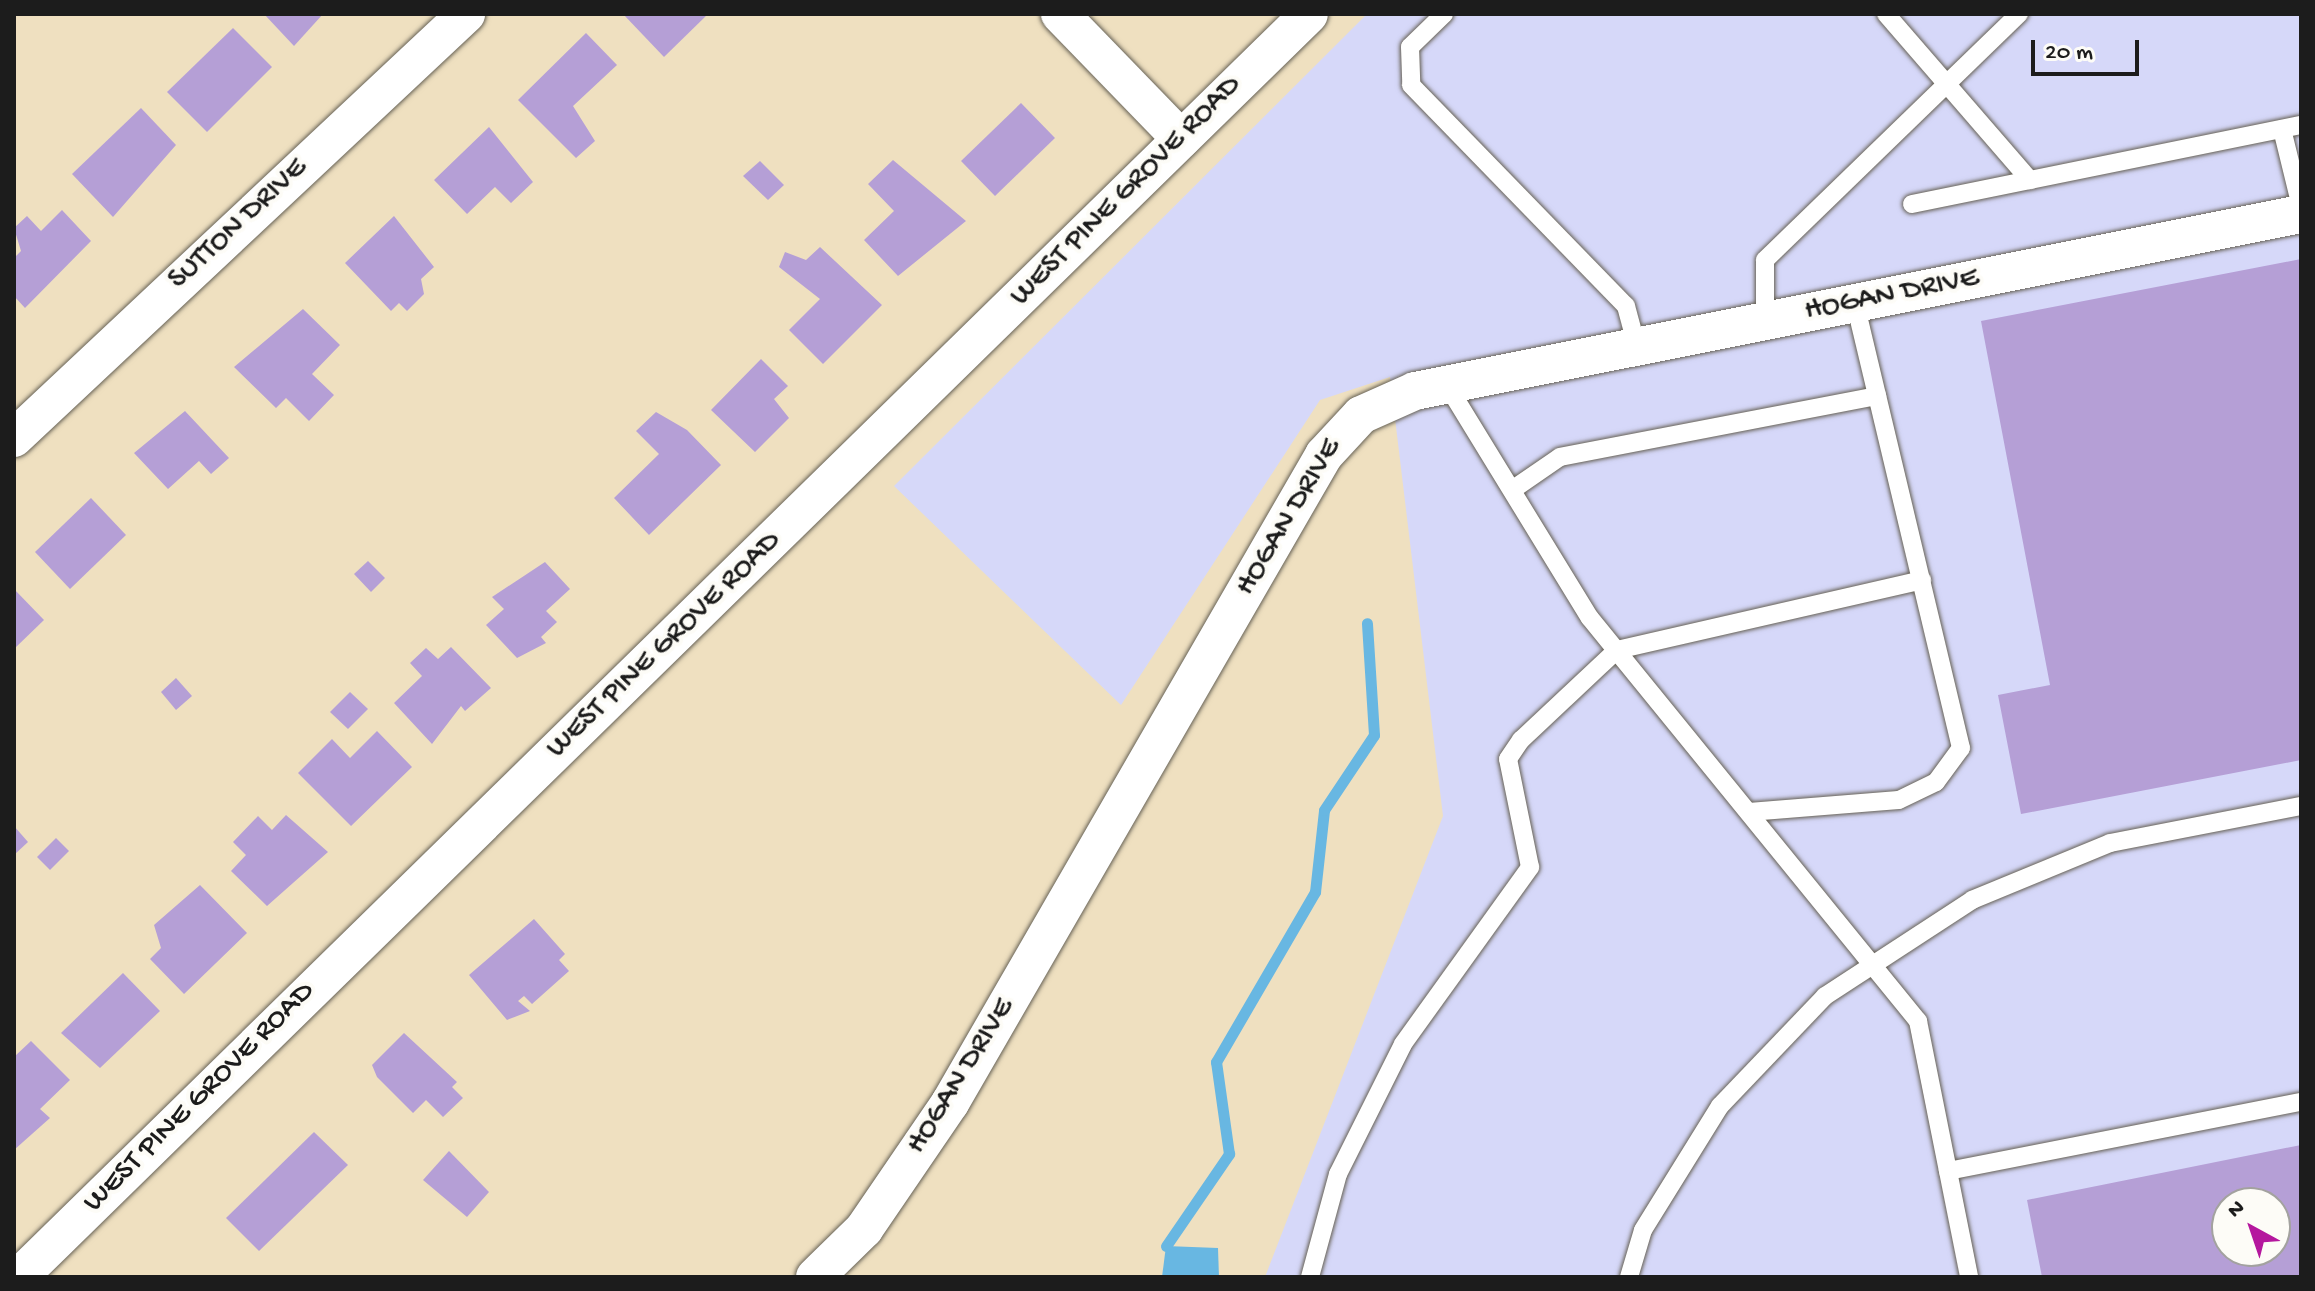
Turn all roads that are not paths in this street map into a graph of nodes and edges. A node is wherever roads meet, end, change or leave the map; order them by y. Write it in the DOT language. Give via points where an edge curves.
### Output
graph roads {
  1 [pos="466,14"];
  2 [pos="1060,14"];
  3 [pos="1309,14"];
  4 [pos="1444,14"];
  5 [pos="1886,14"];
  6 [pos="2019,14"];
  7 [pos="1949,82"];
  8 [pos="2301,125"];
  9 [pos="2282,129"];
  10 [pos="1181,139"];
  11 [pos="2030,180"];
  12 [pos="1912,204"];
  13 [pos="2301,207"];
  14 [pos="2301,214"];
  15 [pos="1855,303"];
  16 [pos="1765,321"];
  17 [pos="1637,347"];
  18 [pos="1447,385"];
  19 [pos="1877,396"];
  20 [pos="14,438"];
  21 [pos="1512,490"];
  22 [pos="1922,580"];
  23 [pos="1617,650"];
  24 [pos="2301,806"];
  25 [pos="1749,812"];
  26 [pos="1874,964"];
  27 [pos="2301,1102"];
  28 [pos="1948,1171"];
  29 [pos="19,1271"];
  30 [pos="815,1277"];
  31 [pos="1310,1277"];
  32 [pos="1629,1277"];
  33 [pos="1969,1277"];
  1 -- 20 [label="street, SUTTON DRIVE"];
  2 -- 10 [label="street"];
  3 -- 10 [label="street, WEST PINE GROVE ROAD"];
  4 -- 17 [label="lane" via="1410,47 1411,85 1626,306"];
  5 -- 7 [label="lane"];
  6 -- 7 [label="lane"];
  7 -- 11 [label="lane"];
  7 -- 16 [label="lane" via="1765,260"];
  8 -- 9 [label="lane"];
  9 -- 11 [label="lane"];
  9 -- 13 [label="lane"];
  10 -- 29 [label="street, WEST PINE GROVE ROAD"];
  11 -- 12 [label="lane"];
  14 -- 15 [label="street, HOGAN DRIVE"];
  15 -- 16 [label="street, HOGAN DRIVE"];
  15 -- 19 [label="lane"];
  16 -- 17 [label="street, HOGAN DRIVE"];
  17 -- 18 [label="street, HOGAN DRIVE"];
  18 -- 21 [label="lane"];
  18 -- 30 [label="street, HOGAN DRIVE" via="1361,415 1324,455 950,1103 864,1229"];
  19 -- 21 [label="lane" via="1560,457"];
  19 -- 22 [label="lane"];
  21 -- 23 [label="lane"];
  22 -- 23 [label="lane"];
  22 -- 25 [label="lane" via="1961,748 1936,782 1899,800"];
  23 -- 25 [label="lane"];
  23 -- 31 [label="lane" via="1508,759 1530,867 1403,1044 1338,1174"];
  24 -- 26 [label="lane" via="2110,843 1972,900"];
  25 -- 26 [label="lane"];
  26 -- 28 [label="lane" via="1918,1021"];
  26 -- 32 [label="lane" via="1825,996 1720,1106 1643,1230"];
  27 -- 28 [label="lane"];
  28 -- 33 [label="lane"];
}
